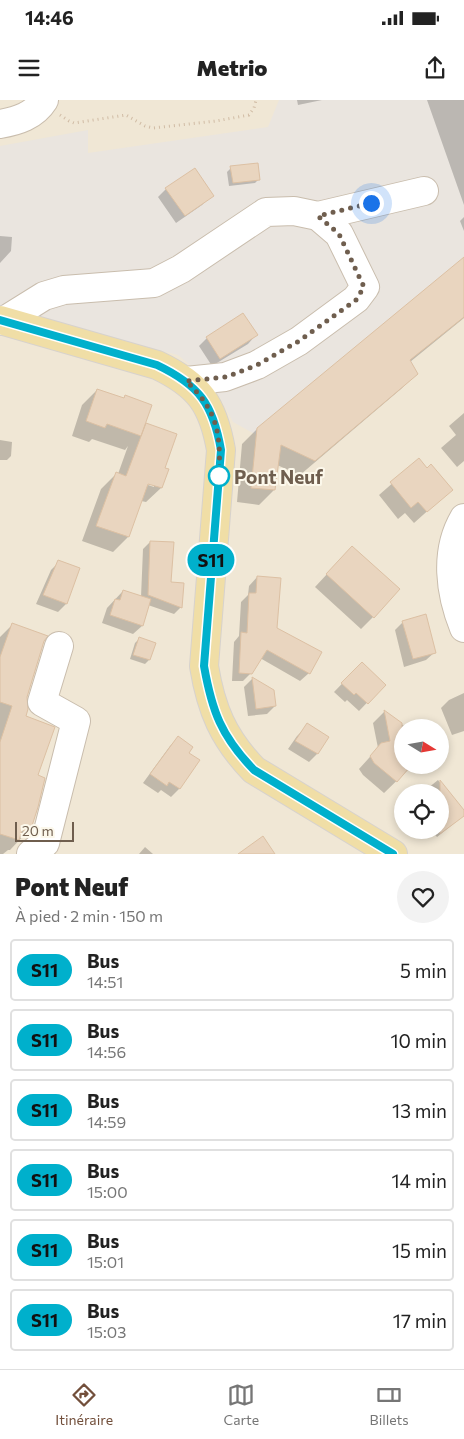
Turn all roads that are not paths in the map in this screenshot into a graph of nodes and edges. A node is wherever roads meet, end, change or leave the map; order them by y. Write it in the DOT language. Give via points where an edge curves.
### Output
graph roads {
  1 [pos="43,101"];
  2 [pos="0,124"];
  3 [pos="424,191"];
  4 [pos="318,216"];
  5 [pos="2,321"];
  6 [pos="186,381"];
  7 [pos="464,518"];
  8 [pos="464,628"];
  9 [pos="59,646"];
  10 [pos="31,854"];
  11 [pos="393,854"];
  1 -- 2 [label="street" via="32,113"];
  3 -- 4 [label="street"];
  4 -- 5 [label="street" via="294,211 266,212 181,269 154,283 64,290 44,296"];
  4 -- 6 [label="street" via="339,234 359,274 364,287 356,300 299,341 257,365 226,377"];
  5 -- 6 [label="main road" via="141,359"];
  6 -- 11 [label="main road" via="210,410 221,450 204,666 219,722 238,754 254,770"];
  7 -- 8 [label="street" via="457,530 451,568 452,590"];
  9 -- 10 [label="street" via="42,702 76,722 45,844"];
}
